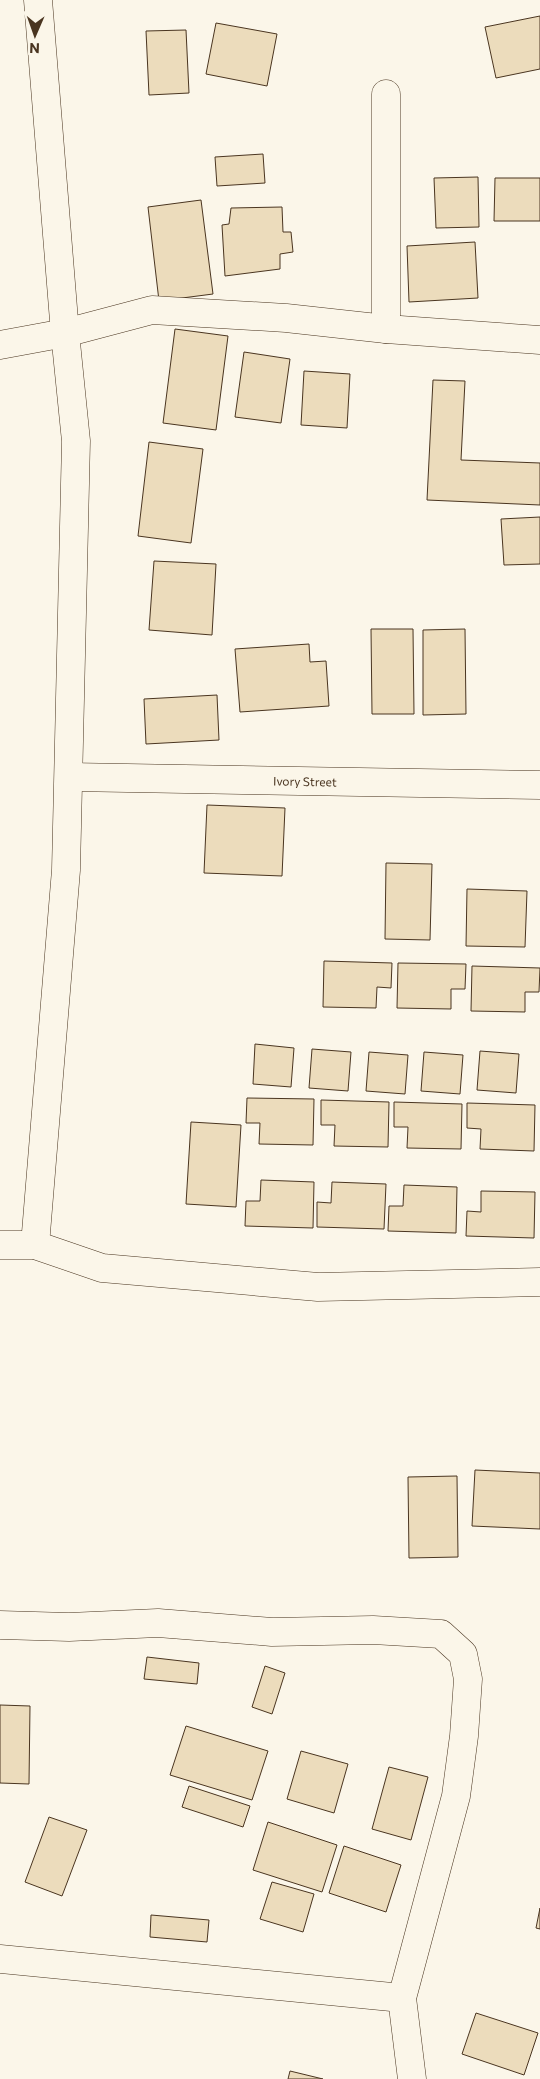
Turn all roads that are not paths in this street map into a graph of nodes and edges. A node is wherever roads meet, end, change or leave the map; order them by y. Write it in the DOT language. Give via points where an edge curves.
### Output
graph roads {
  1 [pos="38,0"];
  2 [pos="386,94"];
  3 [pos="386,329"];
  4 [pos="65,333"];
  5 [pos="540,340"];
  6 [pos="0,345"];
  7 [pos="70,777"];
  8 [pos="540,785"];
  9 [pos="0,1245"];
  10 [pos="35,1245"];
  11 [pos="540,1282"];
  12 [pos="0,1625"];
  13 [pos="0,1959"];
  14 [pos="402,1998"];
  15 [pos="412,2079"];
  1 -- 4 [label="street"];
  2 -- 3 [label="street"];
  3 -- 4 [label="street" via="286,318 152,310"];
  3 -- 5 [label="street"];
  4 -- 6 [label="street"];
  4 -- 7 [label="street" via="76,441"];
  7 -- 8 [label="street, Ivory Street"];
  7 -- 10 [label="street" via="66,870"];
  9 -- 10 [label="street"];
  10 -- 11 [label="street" via="102,1268 318,1287"];
  12 -- 14 [label="street" via="68,1627 158,1623 272,1632 373,1630 441,1634 463,1654 468,1679 456,1796"];
  13 -- 14 [label="street"];
  14 -- 15 [label="street"];
}
